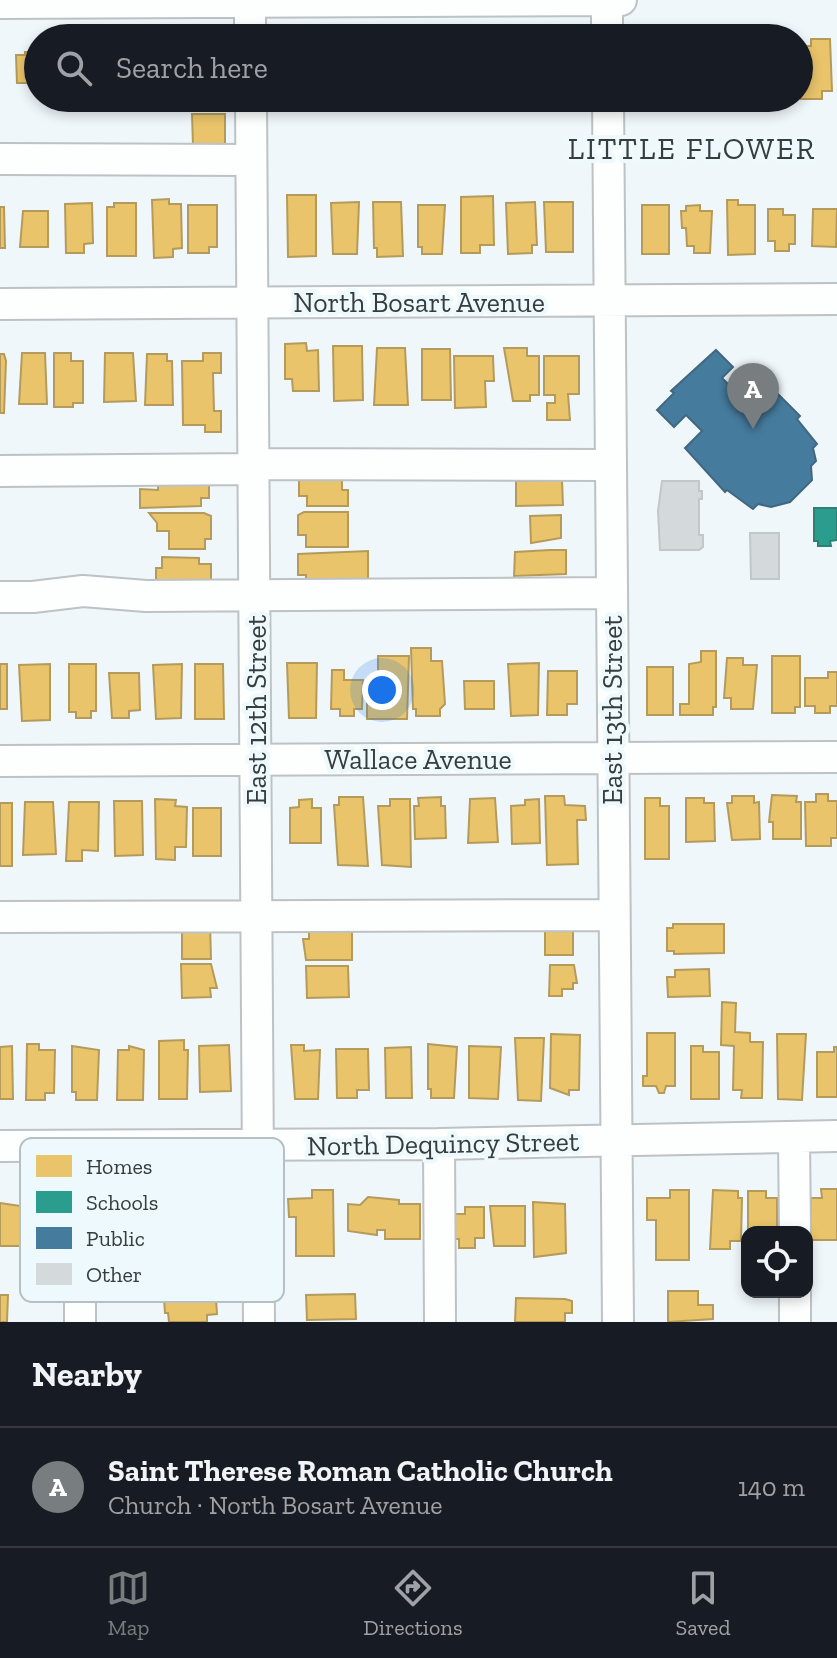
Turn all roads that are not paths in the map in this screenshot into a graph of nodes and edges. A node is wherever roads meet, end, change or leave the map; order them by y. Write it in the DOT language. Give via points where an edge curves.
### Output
graph roads {
  1 [pos="607,0"];
  2 [pos="621,0"];
  3 [pos="250,1"];
  4 [pos="0,3"];
  5 [pos="250,24"];
  6 [pos="607,24"];
  7 [pos="251,112"];
  8 [pos="608,112"];
  9 [pos="0,159"];
  10 [pos="251,160"];
  11 [pos="837,299"];
  12 [pos="609,301"];
  13 [pos="253,303"];
  14 [pos="0,304"];
  15 [pos="610,465"];
  16 [pos="254,467"];
  17 [pos="0,471"];
  18 [pos="611,593"];
  19 [pos="255,594"];
  20 [pos="0,597"];
  21 [pos="837,757"];
  22 [pos="613,758"];
  23 [pos="256,760"];
  24 [pos="0,761"];
  25 [pos="614,915"];
  26 [pos="257,916"];
  27 [pos="0,917"];
  28 [pos="837,1136"];
  29 [pos="794,1137"];
  30 [pos="258,1138"];
  31 [pos="616,1141"];
  32 [pos="439,1144"];
  33 [pos="284,1145"];
  34 [pos="795,1226"];
  35 [pos="795,1298"];
  36 [pos="259,1302"];
  37 [pos="259,1322"];
  38 [pos="440,1322"];
  39 [pos="618,1322"];
  40 [pos="795,1322"];
  1 -- 2 [label="street"];
  1 -- 3 [label="street"];
  1 -- 6 [label="street"];
  3 -- 4 [label="street"];
  3 -- 5 [label="street"];
  7 -- 10 [label="street, East 12th Street"];
  8 -- 12 [label="street, East 13th Street"];
  9 -- 10 [label="street"];
  10 -- 13 [label="street, East 12th Street"];
  11 -- 12 [label="street, North Bosart Avenue"];
  12 -- 13 [label="street, North Bosart Avenue"];
  12 -- 15 [label="street, East 13th Street"];
  13 -- 14 [label="street, North Bosart Avenue"];
  13 -- 16 [label="street, East 12th Street"];
  15 -- 16 [label="street"];
  15 -- 18 [label="street, East 13th Street"];
  16 -- 17 [label="street"];
  16 -- 19 [label="street, East 12th Street"];
  18 -- 19 [label="street"];
  18 -- 22 [label="street, East 13th Street"];
  19 -- 20 [label="street" via="83,591"];
  19 -- 23 [label="street, East 12th Street"];
  21 -- 22 [label="street, Wallace Avenue"];
  22 -- 23 [label="street, Wallace Avenue"];
  22 -- 25 [label="street, East 13th Street"];
  23 -- 24 [label="street, Wallace Avenue"];
  23 -- 26 [label="street, East 12th Street"];
  25 -- 26 [label="street"];
  25 -- 31 [label="street, East 13th Street"];
  26 -- 27 [label="street"];
  26 -- 30 [label="street, East 12th Street"];
  28 -- 29 [label="street, North Dequincy Street"];
  29 -- 31 [label="street, North Dequincy Street"];
  29 -- 34 [label="street"];
  31 -- 32 [label="street, North Dequincy Street"];
  31 -- 39 [label="street, East 13th Street"];
  32 -- 33 [label="street, North Dequincy Street"];
  32 -- 38 [label="street"];
  35 -- 40 [label="street"];
  36 -- 37 [label="street, East 12th Street"];
}
